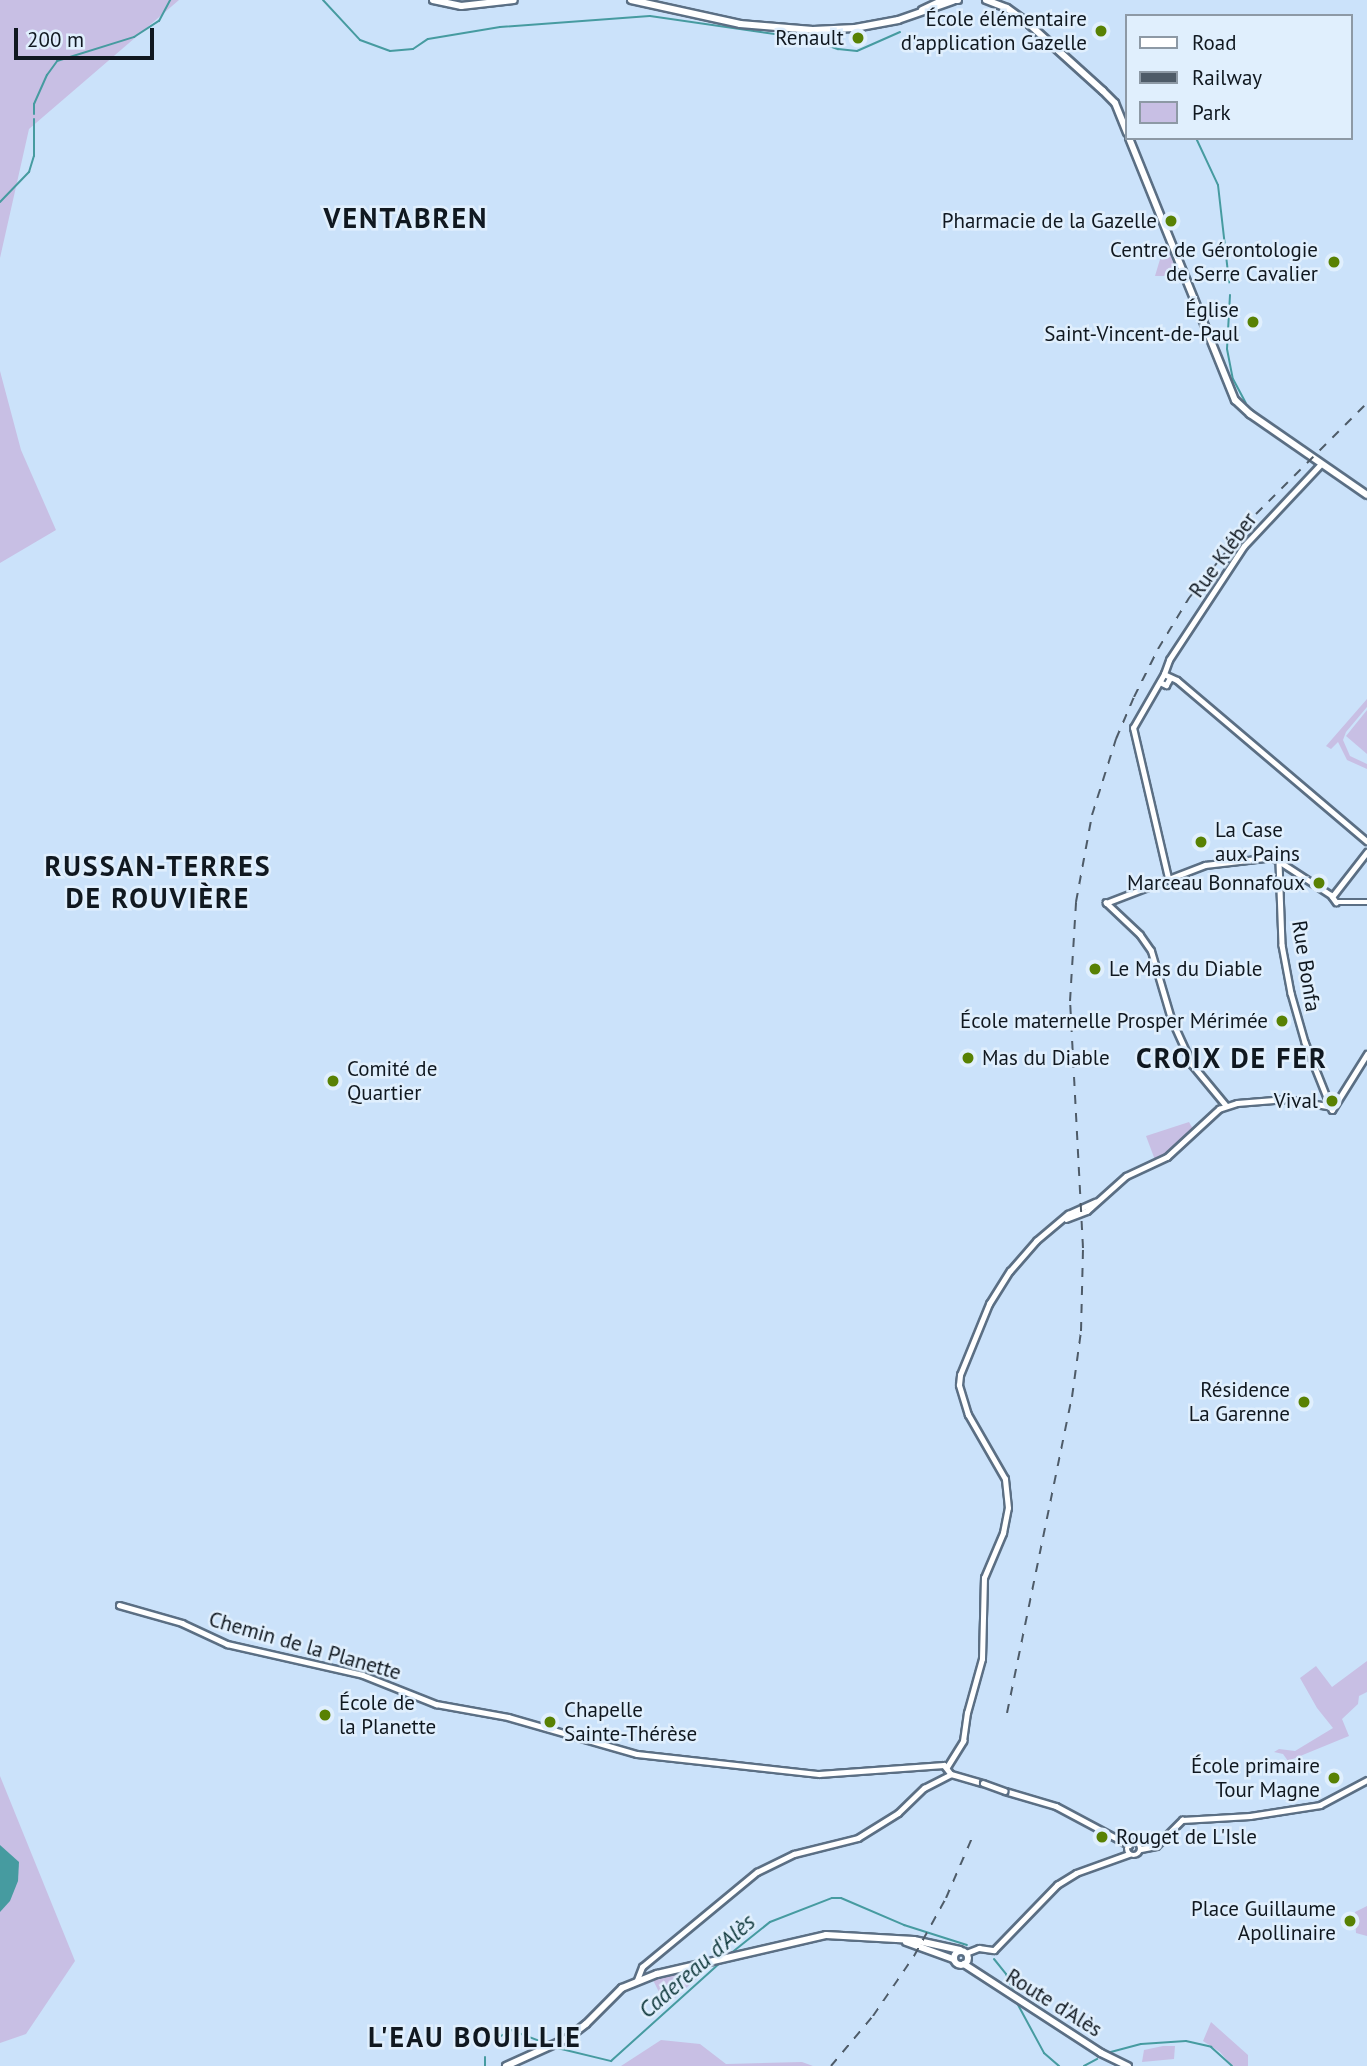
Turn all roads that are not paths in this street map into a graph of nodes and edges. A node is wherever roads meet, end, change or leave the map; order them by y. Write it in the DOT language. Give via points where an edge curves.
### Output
graph roads {
  1 [pos="433,0"];
  2 [pos="514,0"];
  3 [pos="631,0"];
  4 [pos="955,0"];
  5 [pos="986,0"];
  6 [pos="1126,130"];
  7 [pos="1130,140"];
  8 [pos="1321,464"];
  9 [pos="1367,495"];
  10 [pos="1164,674"];
  11 [pos="1170,678"];
  12 [pos="1160,682"];
  13 [pos="1367,841"];
  14 [pos="1367,852"];
  15 [pos="1279,862"];
  16 [pos="1168,878"];
  17 [pos="1333,898"];
  18 [pos="1367,902"];
  19 [pos="1367,1054"];
  20 [pos="1226,1106"];
  21 [pos="1330,1108"];
  22 [pos="119,1605"];
  23 [pos="947,1766"];
  24 [pos="951,1774"];
  25 [pos="1367,1780"];
  26 [pos="1129,1845"];
  27 [pos="1141,1849"];
  28 [pos="1129,1854"];
  29 [pos="898,1939"];
  30 [pos="963,1952"];
  31 [pos="953,1959"];
  32 [pos="964,1964"];
  33 [pos="637,1980"];
  34 [pos="506,2066"];
  35 [pos="1128,2066"];
  1 -- 2 [label="main road" via="461,6"];
  3 -- 4 [label="main road" via="702,17 790,30 855,28"];
  5 -- 6 [label="main road" via="1030,25 1103,91 1115,103"];
  7 -- 8 [label="main road" via="1235,400"];
  8 -- 9 [label="main road"];
  8 -- 10 [label="street, Rue Kléber" via="1244,546"];
  10 -- 11 [label="street"];
  10 -- 12 [label="street, Rue Kléber"];
  11 -- 12 [label="street" via="1166,685"];
  11 -- 13 [label="street"];
  12 -- 16 [label="street, Rue Kléber" via="1133,728"];
  14 -- 17 [label="street"];
  15 -- 16 [label="street" via="1240,859"];
  15 -- 17 [label="street"];
  15 -- 21 [label="street, Rue Bonfa" via="1282,939 1300,1028"];
  16 -- 20 [label="street" via="1106,903 1140,934 1151,951 1171,1019 1192,1065"];
  17 -- 18 [label="street"];
  19 -- 21 [label="street"];
  20 -- 21 [label="street" via="1286,1099"];
  20 -- 23 [label="street" via="1167,1157 1126,1176 1087,1211 1059,1222 1036,1241 989,1304 959,1378 968,1415 1000,1467 1008,1508 984,1578 982,1659 963,1741"];
  22 -- 23 [label="street, Chemin de la Planette" via="182,1623 227,1644 363,1675 436,1704 508,1717 637,1754 819,1774"];
  23 -- 24 [label="street"];
  24 -- 26 [label="street, bridge" via="1056,1806"];
  24 -- 33 [label="street" via="858,1838 794,1854 757,1871 642,1966"];
  25 -- 27 [label="street" via="1320,1805 1182,1820 1156,1846"];
  26 -- 27 [label="street" via="1136,1843"];
  26 -- 28 [label="street"];
  27 -- 28 [label="street" via="1136,1856"];
  28 -- 30 [label="street" via="1076,1873 1057,1885 997,1948"];
  29 -- 30 [label="main road"];
  29 -- 31 [label="main road"];
  29 -- 33 [label="main road" via="812,1936"];
  30 -- 31 [label="main road"];
  30 -- 32 [label="main road" via="968,1959"];
  31 -- 32 [label="main road, Route d'Alès"];
  32 -- 35 [label="main road, Route d'Alès" via="1097,2051"];
  33 -- 34 [label="main road" via="620,1990 577,2032"];
}
